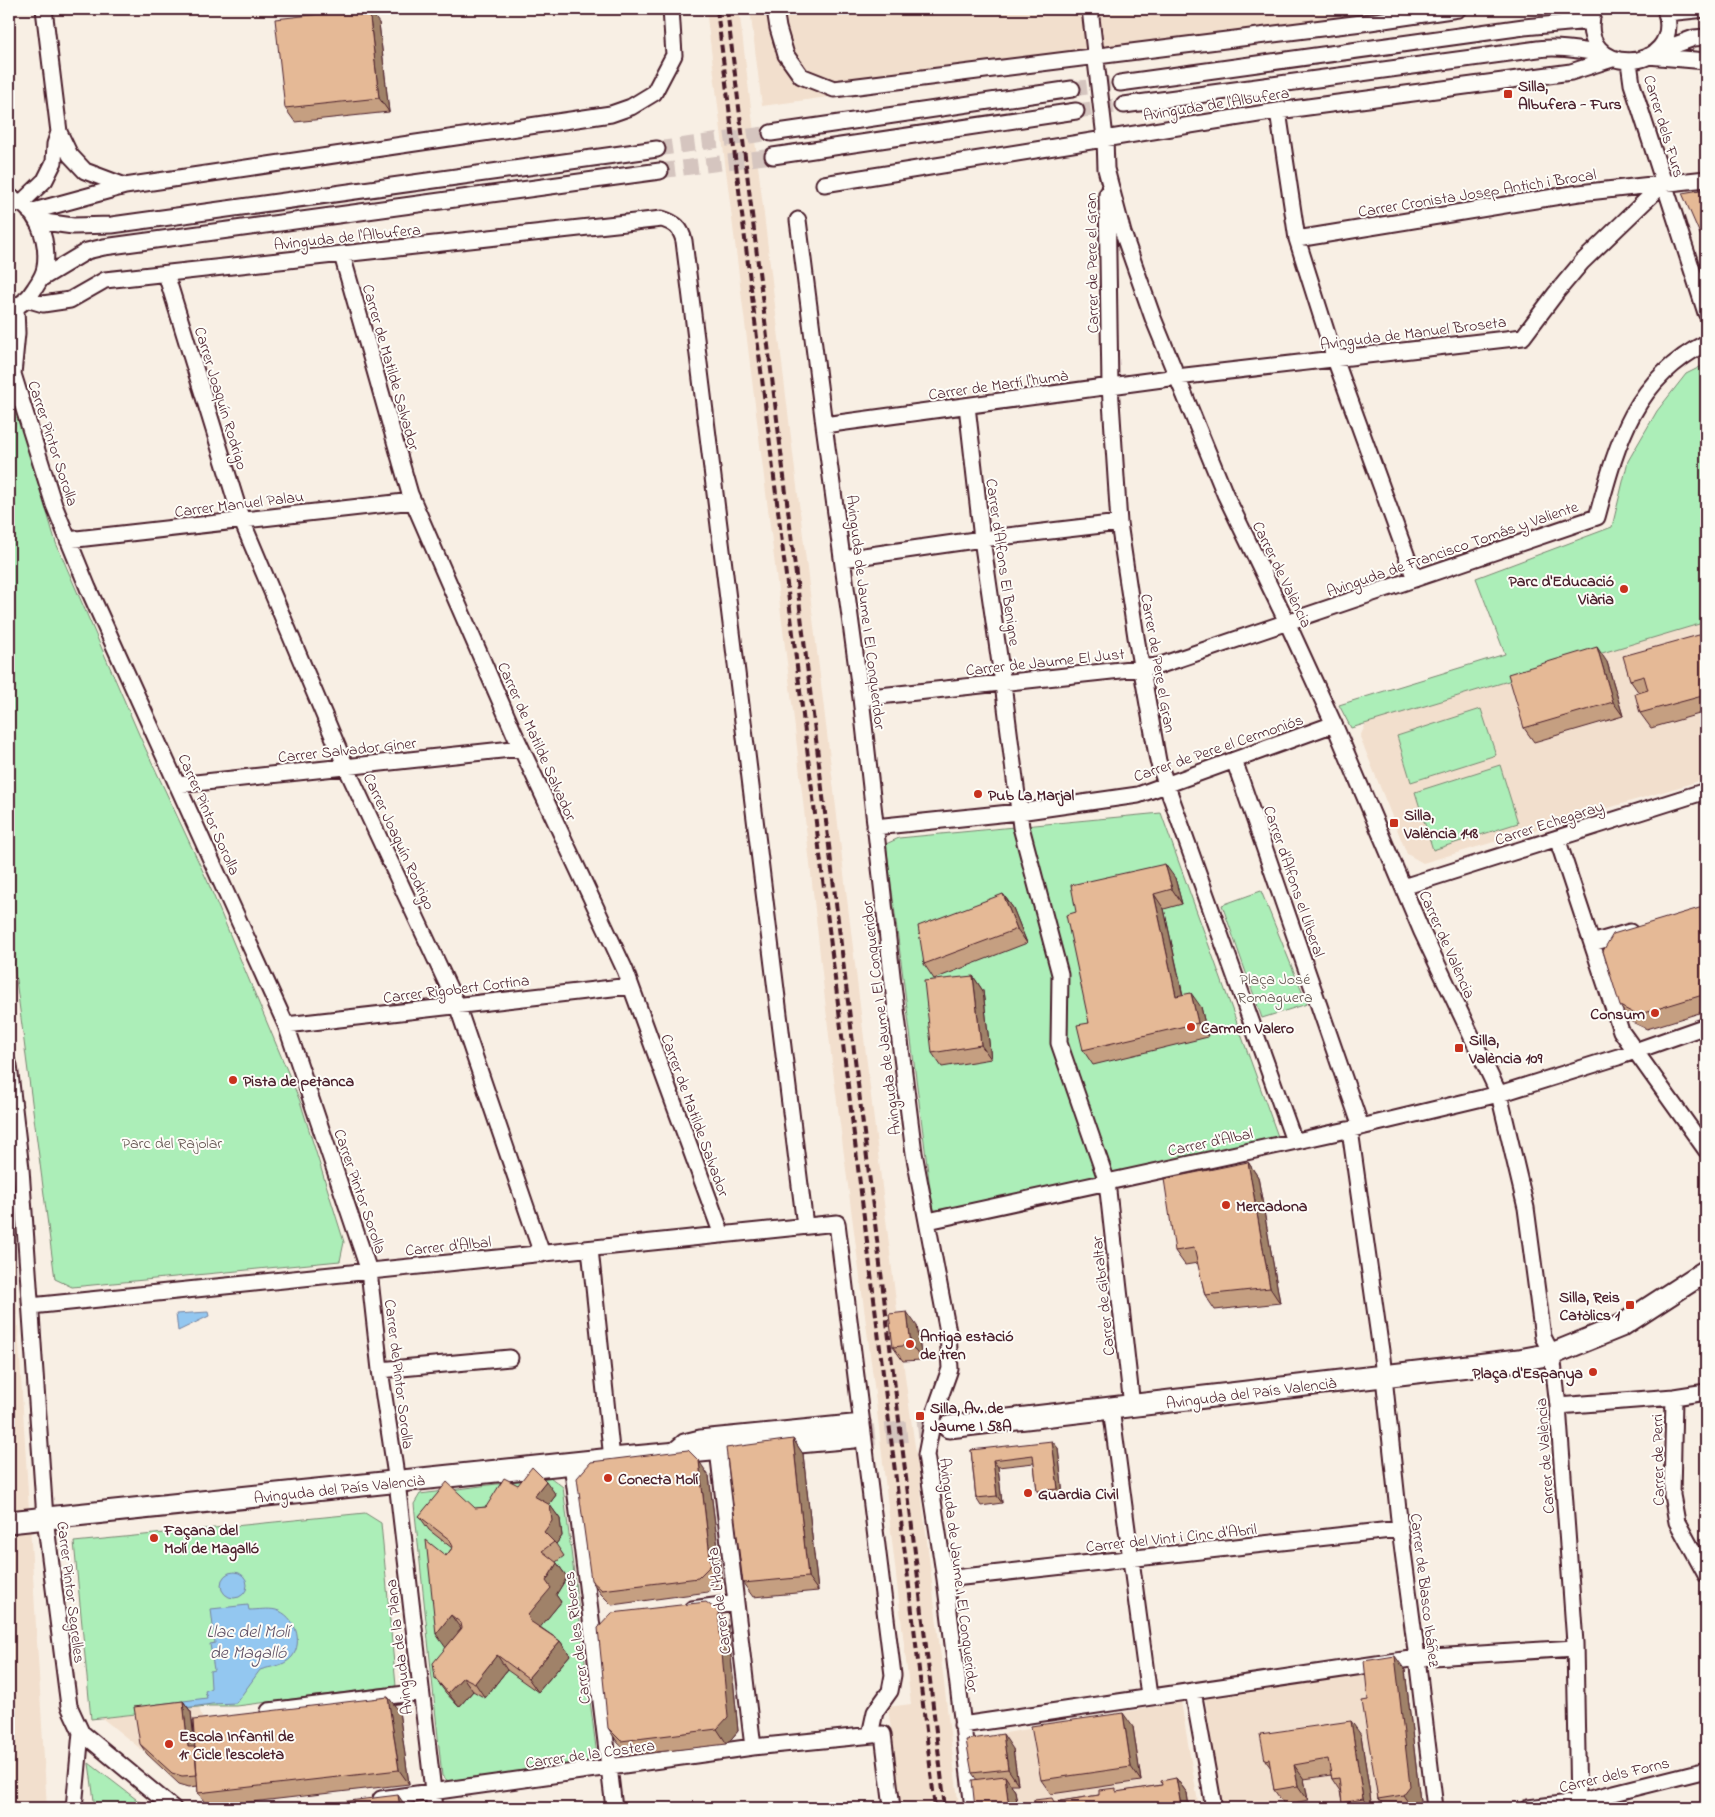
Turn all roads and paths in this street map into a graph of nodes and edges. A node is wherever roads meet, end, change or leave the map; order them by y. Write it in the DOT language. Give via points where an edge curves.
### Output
graph roads {
  1 [pos="44,9"];
  2 [pos="671,9"];
  3 [pos="775,9"];
  4 [pos="1090,9"];
  5 [pos="1458,9"];
  6 [pos="1577,9"];
  7 [pos="1706,9"];
  8 [pos="1666,11"];
  9 [pos="1592,14"];
  10 [pos="1706,37"];
  11 [pos="1652,54"];
  12 [pos="1095,56"];
  13 [pos="1609,56"];
  14 [pos="1706,61"];
  15 [pos="1629,62"];
  16 [pos="1120,83"];
  17 [pos="1072,89"];
  18 [pos="1124,105"];
  19 [pos="1076,111"];
  20 [pos="1278,111"];
  21 [pos="59,132"];
  22 [pos="771,133"];
  23 [pos="1105,138"];
  24 [pos="657,149"];
  25 [pos="773,156"];
  26 [pos="1106,169"];
  27 [pos="660,171"];
  28 [pos="1706,179"];
  29 [pos="1664,183"];
  30 [pos="824,184"];
  31 [pos="125,186"];
  32 [pos="24,208"];
  33 [pos="798,220"];
  34 [pos="1297,239"];
  35 [pos="342,255"];
  36 [pos="166,274"];
  37 [pos="42,278"];
  38 [pos="17,305"];
  39 [pos="1706,313"];
  40 [pos="1706,343"];
  41 [pos="1336,359"];
  42 [pos="11,368"];
  43 [pos="1177,377"];
  44 [pos="1110,386"];
  45 [pos="967,406"];
  46 [pos="824,425"];
  47 [pos="413,501"];
  48 [pos="242,520"];
  49 [pos="1119,523"];
  50 [pos="982,539"];
  51 [pos="68,540"];
  52 [pos="843,559"];
  53 [pos="1415,579"];
  54 [pos="1287,622"];
  55 [pos="1142,668"];
  56 [pos="1003,684"];
  57 [pos="861,698"];
  58 [pos="1334,724"];
  59 [pos="521,748"];
  60 [pos="1234,760"];
  61 [pos="346,767"];
  62 [pos="1166,784"];
  63 [pos="178,785"];
  64 [pos="1706,791"];
  65 [pos="1020,819"];
  66 [pos="875,827"];
  67 [pos="1557,838"];
  68 [pos="1403,887"];
  69 [pos="1639,929"];
  70 [pos="1592,943"];
  71 [pos="630,986"];
  72 [pos="458,1006"];
  73 [pos="286,1025"];
  74 [pos="1706,1026"];
  75 [pos="1636,1050"];
  76 [pos="9,1065"];
  77 [pos="1499,1094"];
  78 [pos="1355,1128"];
  79 [pos="1294,1140"];
  80 [pos="1706,1150"];
  81 [pos="15,1170"];
  82 [pos="1107,1182"];
  83 [pos="928,1221"];
  84 [pos="805,1226"];
  85 [pos="722,1235"];
  86 [pos="590,1249"];
  87 [pos="542,1254"];
  88 [pos="369,1271"];
  89 [pos="1706,1271"];
  90 [pos="32,1306"];
  91 [pos="1552,1354"];
  92 [pos="510,1358"];
  93 [pos="380,1370"];
  94 [pos="1383,1376"];
  95 [pos="1706,1392"];
  96 [pos="1674,1397"];
  97 [pos="1558,1406"];
  98 [pos="1122,1407"];
  99 [pos="949,1427"];
  100 [pos="858,1429"];
  101 [pos="718,1450"];
  102 [pos="669,1454"];
  103 [pos="612,1459"];
  104 [pos="572,1464"];
  105 [pos="397,1482"];
  106 [pos="45,1518"];
  107 [pos="9,1522"];
  108 [pos="1400,1529"];
  109 [pos="1131,1558"];
  110 [pos="1706,1575"];
  111 [pos="946,1579"];
  112 [pos="736,1603"];
  113 [pos="678,1610"];
  114 [pos="1575,1648"];
  115 [pos="1418,1658"];
  116 [pos="1193,1691"];
  117 [pos="421,1692"];
  118 [pos="1149,1696"];
  119 [pos="257,1713"];
  120 [pos="962,1725"];
  121 [pos="81,1732"];
  122 [pos="877,1735"];
  123 [pos="754,1747"];
  124 [pos="609,1767"];
  125 [pos="1706,1770"];
  126 [pos="367,1801"];
  127 [pos="434,1801"];
  128 [pos="1578,1805"];
  129 [pos="74,1808"];
  130 [pos="172,1808"];
  131 [pos="614,1808"];
  132 [pos="892,1808"];
  133 [pos="973,1808"];
  134 [pos="1214,1808"];
  135 [pos="1434,1808"];
  136 [pos="1528,1808"];
  1 -- 21 [label="street"];
  2 -- 31 [label="street" via="674,55 654,92 632,107 611,114"];
  3 -- 12 [label="street" via="786,55 802,76 834,89"];
  4 -- 12 [label="street, Carrer de València"];
  5 -- 12 [label="street"];
  6 -- 9 [label="street"];
  7 -- 8 [label="street"];
  8 -- 11 [label="street" via="1666,35"];
  9 -- 13 [label="street" via="1596,45"];
  9 -- 16 [label="street, Avinguda de l'Albufera" via="1524,27"];
  10 -- 11 [label="street" via="1694,38"];
  11 -- 14 [label="street"];
  11 -- 15 [label="street"];
  12 -- 23 [label="street, Carrer de València"];
  13 -- 15 [label="street"];
  13 -- 18 [label="street, Avinguda de l'Albufera" via="1544,48"];
  13 -- 20 [label="street, Avinguda de l'Albufera" via="1571,72"];
  15 -- 29 [label="street, Carrer dels Furs" via="1632,84"];
  17 -- 22 [label="street"];
  19 -- 25 [label="street"];
  20 -- 23 [label="street, Avinguda de l'Albufera"];
  20 -- 34 [label="street"];
  21 -- 31 [label="street" via="70,155 85,171"];
  21 -- 32 [label="street" via="54,162"];
  23 -- 26 [label="street, Carrer de València"];
  23 -- 30 [label="street, Avinguda de l'Albufera"];
  24 -- 32 [label="street" via="112,225 73,226"];
  26 -- 43 [label="street, Carrer de València" via="1123,233"];
  26 -- 44 [label="street, Carrer de Pere el Gran"];
  27 -- 37 [label="street, Avinguda de l'Albufera" via="104,247 87,251"];
  28 -- 29 [label="street"];
  29 -- 34 [label="street, Carrer Cronista Josep Antich i Brocal" via="1578,193"];
  29 -- 39 [label="street, Carrer dels Furs"];
  29 -- 41 [label="street, Avinguda de Manuel Broseta" via="1582,262 1523,337"];
  31 -- 32 [label="street"];
  32 -- 37 [label="street" via="45,241"];
  33 -- 46 [label="street, Avinguda de Jaume I El Conqueridor"];
  34 -- 41 [label="street"];
  35 -- 36 [label="street, Avinguda de l'Albufera"];
  35 -- 47 [label="street, Carrer de Matilde Salvador"];
  35 -- 84 [label="street, Avinguda de l'Albufera" via="662,219 676,224 681,231"];
  36 -- 38 [label="street, Avinguda de l'Albufera" via="105,280 70,300"];
  36 -- 48 [label="street, Carrer Joaquín Rodrigo"];
  37 -- 38 [label="street"];
  38 -- 42 [label="street, Carrer Pintor Sorolla"];
  40 -- 53 [label="street, Avinguda de Francisco Tomás y Valiente" via="1663,372 1635,407 1615,453 1597,518"];
  41 -- 43 [label="street, Avinguda de Manuel Broseta"];
  41 -- 53 [label="street"];
  42 -- 51 [label="street, Carrer Pintor Sorolla"];
  43 -- 44 [label="street, Carrer de Martí l'humà"];
  43 -- 54 [label="street, Carrer de València" via="1224,494"];
  44 -- 45 [label="street, Carrer de Martí l'humà"];
  44 -- 49 [label="street, Carrer de Pere el Gran"];
  45 -- 46 [label="street, Carrer de Martí l'humà"];
  45 -- 50 [label="street, Carrer d'Alfons El Benigne"];
  46 -- 52 [label="street, Avinguda de Jaume I El Conqueridor"];
  47 -- 48 [label="street, Carrer Manuel Palau"];
  47 -- 59 [label="street, Carrer de Matilde Salvador"];
  48 -- 51 [label="street, Carrer Manuel Palau"];
  48 -- 61 [label="street, Carrer Joaquín Rodrigo"];
  49 -- 50 [label="street"];
  49 -- 55 [label="street, Carrer de Pere el Gran"];
  50 -- 52 [label="street"];
  50 -- 56 [label="street, Carrer d'Alfons El Benigne"];
  51 -- 63 [label="street, Carrer Pintor Sorolla"];
  52 -- 57 [label="street, Avinguda de Jaume I El Conqueridor"];
  53 -- 54 [label="street, Avinguda de Francisco Tomás y Valiente"];
  54 -- 55 [label="street, Carrer de Jaume El Just" via="1158,666"];
  54 -- 58 [label="street, Carrer de València"];
  55 -- 56 [label="street, Carrer de Jaume El Just"];
  55 -- 62 [label="street, Carrer de Pere el Gran" via="1158,761"];
  56 -- 57 [label="street, Carrer de Jaume El Just"];
  56 -- 65 [label="street, Carrer d'Alfons El Benigne"];
  57 -- 66 [label="street, Avinguda de Jaume I El Conqueridor"];
  58 -- 60 [label="street, Carrer de Pere el Cermoniós"];
  58 -- 68 [label="street, Carrer de València"];
  59 -- 61 [label="street, Carrer Salvador Giner"];
  59 -- 71 [label="street, Carrer de Matilde Salvador"];
  60 -- 62 [label="street, Carrer de Pere el Cermoniós"];
  60 -- 78 [label="street, Carrer d'Alfons el Lliberal"];
  61 -- 63 [label="street, Carrer Salvador Giner"];
  61 -- 72 [label="street, Carrer Joaquín Rodrigo"];
  62 -- 65 [label="street, Carrer de Pere el Cermoniós" via="1138,795"];
  62 -- 79 [label="street, Carrer de Pere el Gran"];
  63 -- 73 [label="street, Carrer Pintor Sorolla"];
  64 -- 67 [label="street, Carrer Echegaray"];
  65 -- 66 [label="street, Carrer de Pere el Cermoniós"];
  65 -- 82 [label="street, Carrer de Gibraltar" via="1060,974 1059,1042"];
  66 -- 83 [label="street, Avinguda de Jaume I El Conqueridor" via="914,1153"];
  67 -- 68 [label="street, Carrer Echegaray"];
  67 -- 70 [label="street"];
  68 -- 77 [label="street, Carrer de València"];
  69 -- 70 [label="street"];
  70 -- 75 [label="street" via="1621,1031"];
  71 -- 72 [label="street, Carrer Rigobert Cortina"];
  71 -- 85 [label="street, Carrer de Matilde Salvador"];
  72 -- 73 [label="street, Carrer Rigobert Cortina"];
  72 -- 87 [label="street, Carrer Joaquín Rodrigo"];
  73 -- 88 [label="street, Carrer Pintor Sorolla"];
  74 -- 75 [label="street, Carrer d'Albal"];
  75 -- 77 [label="street, Carrer d'Albal"];
  75 -- 80 [label="street"];
  76 -- 81 [label="street, Carrer Pintor Segrelles"];
  77 -- 78 [label="street, Carrer d'Albal"];
  77 -- 91 [label="street, Carrer de València" via="1526,1208 1544,1337"];
  78 -- 79 [label="street, Carrer d'Albal"];
  78 -- 94 [label="street, Carrer d'Alfons el Lliberal"];
  79 -- 82 [label="street, Carrer d'Albal"];
  81 -- 90 [label="street, Carrer Pintor Segrelles"];
  82 -- 83 [label="street, Carrer d'Albal"];
  82 -- 98 [label="street, Carrer de Gibraltar"];
  83 -- 111 [label="street, Avinguda de Jaume I El Conqueridor" via="948,1332 950,1369 934,1414 926,1455"];
  84 -- 85 [label="street, Carrer d'Albal"];
  84 -- 100 [label="street, Carrer d'Albal" via="838,1223"];
  85 -- 86 [label="street, Carrer d'Albal"];
  86 -- 87 [label="street, Carrer d'Albal"];
  86 -- 103 [label="street"];
  87 -- 88 [label="street, Carrer d'Albal"];
  88 -- 90 [label="street, Carrer d'Albal"];
  88 -- 93 [label="street, Carrer de Pintor Sorolla"];
  89 -- 91 [label="street, Avinguda del País Valencià" via="1621,1326"];
  90 -- 106 [label="street, Carrer Pintor Segrelles"];
  91 -- 94 [label="street, Avinguda del País Valencià"];
  91 -- 97 [label="street, Carrer de València"];
  92 -- 93 [label="street"];
  93 -- 105 [label="street, Carrer de Pintor Sorolla"];
  94 -- 98 [label="street, Avinguda del País Valencià"];
  94 -- 108 [label="street, Carrer de Blasco Ibáñez"];
  95 -- 96 [label="street"];
  96 -- 97 [label="street"];
  96 -- 110 [label="street, Carrer de Perri" via="1672,1495 1677,1522"];
  97 -- 114 [label="street, Carrer de València"];
  98 -- 99 [label="street, Avinguda del País Valencià"];
  98 -- 109 [label="street, Carrer de Gibraltar"];
  100 -- 101 [label="street, Avinguda del País Valencià"];
  100 -- 102 [label="street, Avinguda del País Valencià" via="700,1438 684,1442"];
  100 -- 122 [label="street" via="894,1675 890,1691 875,1712"];
  101 -- 102 [label="street, Avinguda del País Valencià"];
  101 -- 112 [label="street, Carrer de L'Horta"];
  102 -- 103 [label="street, Avinguda del País Valencià"];
  103 -- 104 [label="street, Avinguda del País Valencià"];
  104 -- 105 [label="street, Avinguda del País Valencià"];
  104 -- 124 [label="street, Carrer de les Riberes" via="596,1620"];
  105 -- 106 [label="street, Avinguda del País Valencià"];
  105 -- 117 [label="street, Avinguda de la Plana"];
  106 -- 107 [label="street, Avinguda del País Valencià"];
  106 -- 121 [label="street, Carrer Pintor Segrelles" via="69,1706"];
  108 -- 109 [label="street, Carrer del Vint i Cinc d'Abril"];
  108 -- 115 [label="street, Carrer de Blasco Ibáñez"];
  109 -- 111 [label="street, Carrer del Vint i Cinc d'Abril"];
  109 -- 118 [label="street, Carrer de Gibraltar"];
  111 -- 120 [label="street, Avinguda de Jaume I El Conqueridor"];
  112 -- 113 [label="street"];
  112 -- 123 [label="street, Carrer de L'Horta"];
  114 -- 115 [label="street"];
  114 -- 128 [label="street, Carrer de València"];
  115 -- 116 [label="street"];
  115 -- 135 [label="street, Carrer de Blasco Ibáñez"];
  116 -- 118 [label="street"];
  116 -- 134 [label="street"];
  117 -- 119 [label="street"];
  117 -- 127 [label="street, Avinguda de la Plana"];
  118 -- 120 [label="street"];
  120 -- 133 [label="street, Avinguda de Jaume I El Conqueridor"];
  121 -- 129 [label="street"];
  121 -- 130 [label="street, Carrer Pintor Segrelles"];
  122 -- 123 [label="street, Carrer de la Costera"];
  122 -- 132 [label="street"];
  123 -- 124 [label="street, Carrer de la Costera"];
  124 -- 127 [label="street, Carrer de la Costera"];
  124 -- 131 [label="street, Carrer de les Riberes"];
  125 -- 128 [label="street, Carrer dels Forns"];
  126 -- 127 [label="street, Carrer de la Costera"];
  128 -- 136 [label="street, Carrer dels Forns"];
}
